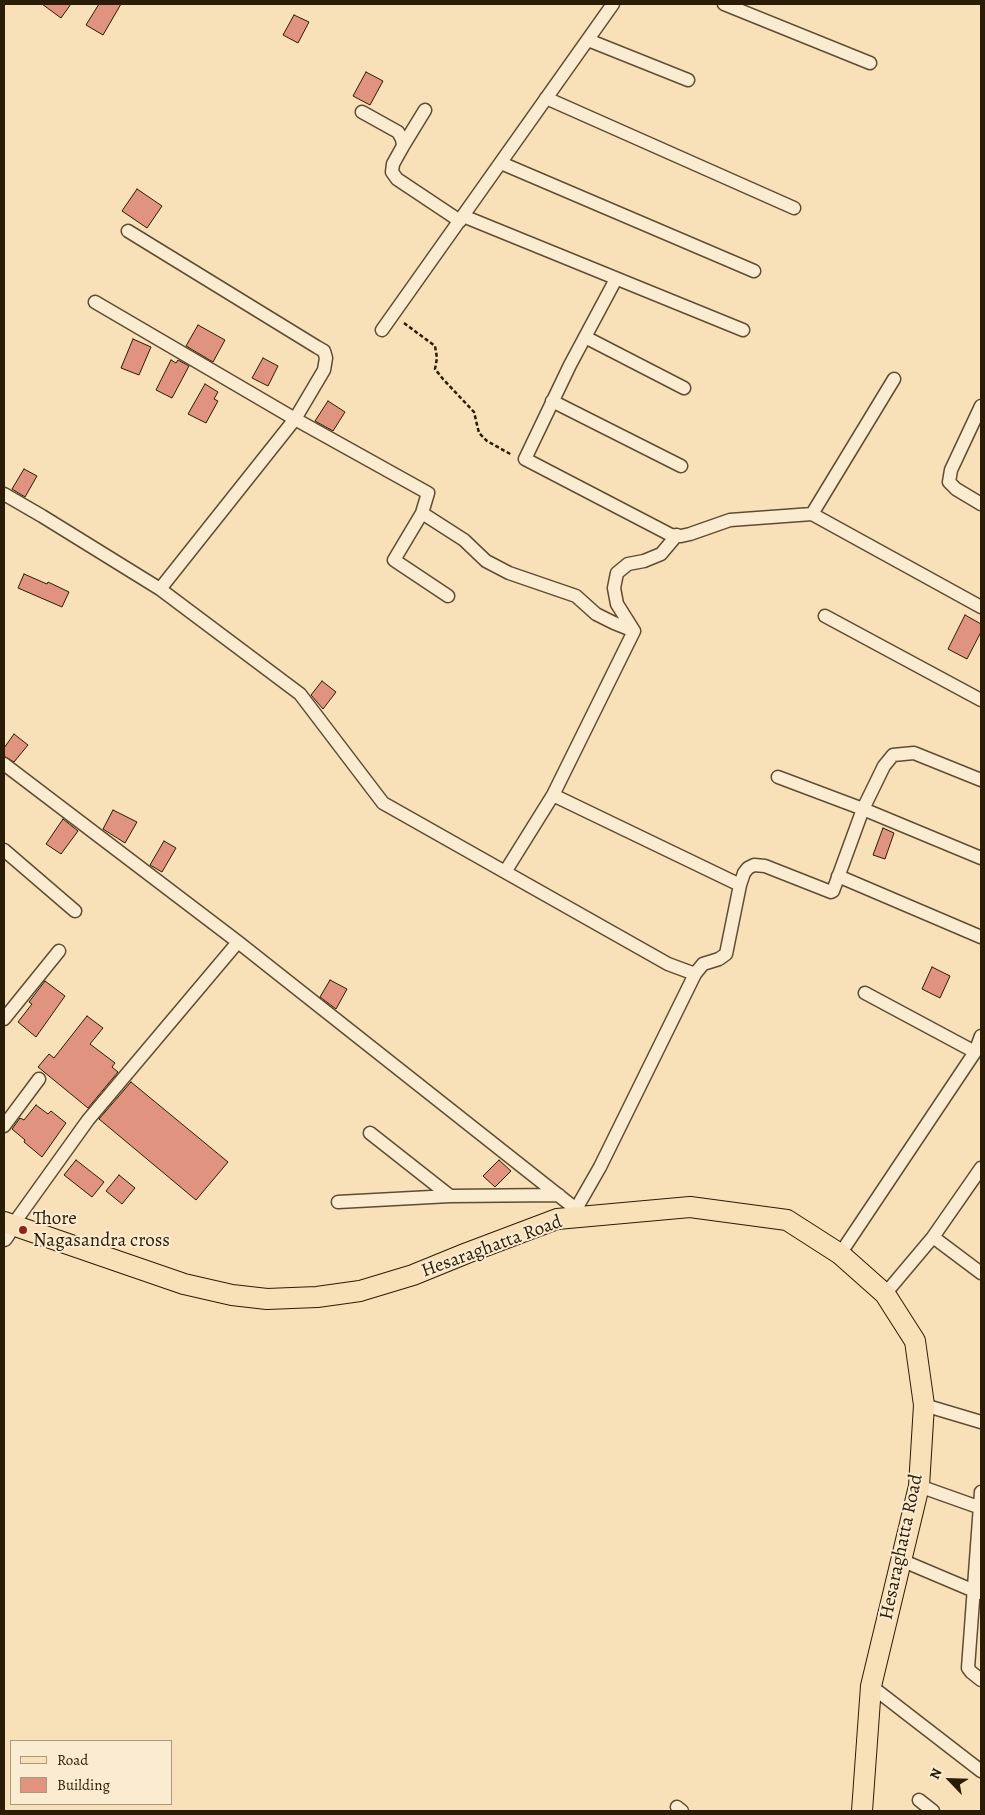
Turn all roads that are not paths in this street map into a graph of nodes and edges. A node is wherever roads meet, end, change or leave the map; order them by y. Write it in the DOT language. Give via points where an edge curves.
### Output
graph roads {
  1 [pos="614,4"];
  2 [pos="724,4"];
  3 [pos="588,40"];
  4 [pos="870,63"];
  5 [pos="688,80"];
  6 [pos="546,98"];
  7 [pos="425,110"];
  8 [pos="362,112"];
  9 [pos="403,146"];
  10 [pos="501,163"];
  11 [pos="794,208"];
  12 [pos="461,218"];
  13 [pos="128,231"];
  14 [pos="754,271"];
  15 [pos="616,279"];
  16 [pos="95,302"];
  17 [pos="382,330"];
  18 [pos="743,330"];
  19 [pos="585,337"];
  20 [pos="894,378"];
  21 [pos="684,388"];
  22 [pos="552,401"];
  23 [pos="980,412"];
  24 [pos="295,419"];
  25 [pos="681,466"];
  26 [pos="4,494"];
  27 [pos="981,504"];
  28 [pos="422,513"];
  29 [pos="812,514"];
  30 [pos="677,536"];
  31 [pos="160,589"];
  32 [pos="448,596"];
  33 [pos="981,607"];
  34 [pos="825,616"];
  35 [pos="634,631"];
  36 [pos="981,700"];
  37 [pos="4,764"];
  38 [pos="778,777"];
  39 [pos="981,780"];
  40 [pos="553,795"];
  41 [pos="863,809"];
  42 [pos="4,850"];
  43 [pos="981,858"];
  44 [pos="505,872"];
  45 [pos="838,876"];
  46 [pos="740,885"];
  47 [pos="75,910"];
  48 [pos="981,937"];
  49 [pos="238,942"];
  50 [pos="59,951"];
  51 [pos="695,974"];
  52 [pos="865,993"];
  53 [pos="4,1018"];
  54 [pos="981,1036"];
  55 [pos="975,1052"];
  56 [pos="38,1079"];
  57 [pos="4,1126"];
  58 [pos="370,1133"];
  59 [pos="979,1176"];
  60 [pos="559,1195"];
  61 [pos="450,1196"];
  62 [pos="338,1202"];
  63 [pos="581,1213"];
  64 [pos="7,1228"];
  65 [pos="932,1237"];
  66 [pos="840,1254"];
  67 [pos="981,1273"];
  68 [pos="885,1294"];
  69 [pos="924,1405"];
  70 [pos="981,1422"];
  71 [pos="919,1486"];
  72 [pos="981,1492"];
  73 [pos="981,1508"];
  74 [pos="901,1560"];
  75 [pos="978,1592"];
  76 [pos="981,1680"];
  77 [pos="871,1686"];
  78 [pos="981,1771"];
  79 [pos="919,1800"];
  80 [pos="862,1811"];
  81 [pos="933,1811"];
  1 -- 3 [label="street"];
  2 -- 4 [label="street"];
  3 -- 5 [label="street"];
  3 -- 6 [label="street"];
  6 -- 10 [label="street"];
  6 -- 11 [label="street"];
  7 -- 9 [label="street"];
  8 -- 9 [label="street" via="398,132"];
  9 -- 12 [label="street" via="393,164 392,172 396,179"];
  10 -- 12 [label="street"];
  10 -- 14 [label="street"];
  12 -- 15 [label="street"];
  12 -- 17 [label="street"];
  13 -- 24 [label="street" via="324,351 324,370"];
  15 -- 18 [label="street"];
  15 -- 19 [label="street"];
  16 -- 24 [label="street"];
  19 -- 21 [label="street"];
  19 -- 22 [label="street"];
  20 -- 29 [label="street"];
  22 -- 25 [label="street"];
  22 -- 30 [label="street" via="525,459"];
  23 -- 27 [label="street" via="949,482"];
  24 -- 28 [label="street" via="428,493"];
  24 -- 31 [label="street"];
  26 -- 31 [label="street"];
  28 -- 32 [label="street" via="394,560"];
  28 -- 35 [label="street" via="464,540 486,561 509,573 576,596 596,614"];
  29 -- 30 [label="street" via="730,520"];
  29 -- 33 [label="street"];
  30 -- 35 [label="street" via="661,554 644,562 628,564 617,573 614,588 617,604"];
  31 -- 44 [label="street" via="300,694 383,803"];
  34 -- 36 [label="street"];
  35 -- 40 [label="street"];
  37 -- 49 [label="street"];
  38 -- 41 [label="street"];
  39 -- 41 [label="street" via="914,753 893,755 884,766"];
  40 -- 44 [label="street"];
  40 -- 46 [label="street"];
  41 -- 43 [label="street"];
  41 -- 45 [label="street"];
  42 -- 47 [label="street"];
  44 -- 51 [label="street" via="668,964"];
  45 -- 46 [label="street" via="831,892 754,865 744,873"];
  45 -- 48 [label="street"];
  46 -- 51 [label="street" via="726,954 703,964"];
  49 -- 60 [label="street"];
  49 -- 64 [label="street" via="88,1120"];
  50 -- 53 [label="street"];
  51 -- 63 [label="street" via="600,1167"];
  52 -- 55 [label="street"];
  54 -- 55 [label="street"];
  55 -- 66 [label="street"];
  56 -- 57 [label="street"];
  58 -- 61 [label="street"];
  59 -- 65 [label="street"];
  60 -- 61 [label="street"];
  60 -- 63 [label="street"];
  61 -- 62 [label="street"];
  63 -- 64 [label="main road, Hesaraghatta Road" via="557,1219 413,1275 360,1291 268,1299 184,1284"];
  63 -- 66 [label="main road, Hesaraghatta Road" via="690,1207 788,1220"];
  65 -- 67 [label="street"];
  65 -- 68 [label="street"];
  66 -- 68 [label="main road, Hesaraghatta Road"];
  68 -- 69 [label="main road, Hesaraghatta Road" via="915,1341"];
  69 -- 70 [label="street"];
  69 -- 71 [label="main road, Hesaraghatta Road"];
  71 -- 73 [label="street"];
  71 -- 74 [label="main road, Hesaraghatta Road"];
  72 -- 73 [label="street"];
  73 -- 75 [label="street"];
  74 -- 75 [label="street"];
  74 -- 77 [label="main road, Hesaraghatta Road"];
  75 -- 76 [label="street" via="968,1668"];
  77 -- 78 [label="street"];
  77 -- 80 [label="main road, Hesaraghatta Road"];
  79 -- 81 [label="street"];
}
